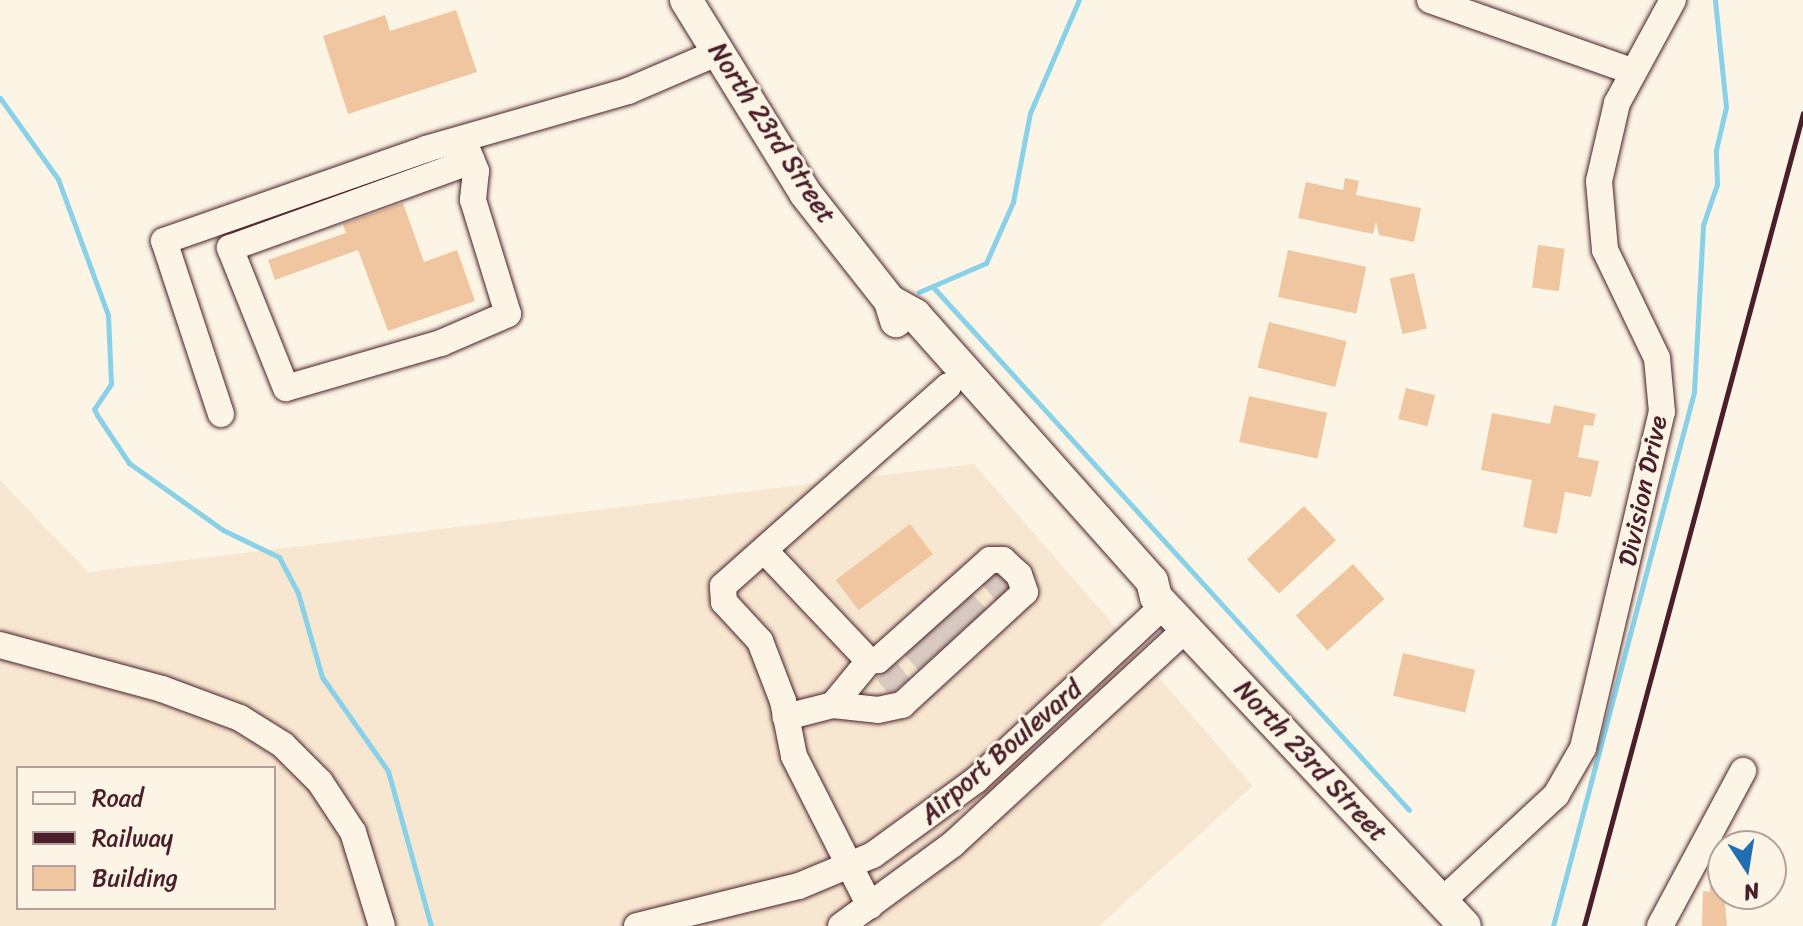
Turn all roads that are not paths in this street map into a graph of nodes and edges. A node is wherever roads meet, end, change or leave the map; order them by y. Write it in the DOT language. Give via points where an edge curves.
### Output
graph roads {
  1 [pos="686,0"];
  2 [pos="1430,0"];
  3 [pos="1673,0"];
  4 [pos="719,52"];
  5 [pos="1632,71"];
  6 [pos="468,150"];
  7 [pos="890,301"];
  8 [pos="948,386"];
  9 [pos="221,414"];
  10 [pos="764,550"];
  11 [pos="1160,601"];
  12 [pos="1186,629"];
  13 [pos="943,633"];
  14 [pos="0,645"];
  15 [pos="833,705"];
  16 [pos="786,717"];
  17 [pos="1743,771"];
  18 [pos="848,866"];
  19 [pos="1442,901"];
  20 [pos="870,906"];
  21 [pos="382,926"];
  22 [pos="637,926"];
  23 [pos="841,926"];
  24 [pos="1465,926"];
  25 [pos="1660,926"];
  1 -- 4 [label="main road, North 23rd Street"];
  2 -- 5 [label="street"];
  3 -- 5 [label="street, Division Drive"];
  4 -- 6 [label="street"];
  4 -- 7 [label="main road, North 23rd Street" via="805,193"];
  5 -- 19 [label="street, Division Drive" via="1611,122 1598,203 1605,250 1660,369 1660,426 1580,758 1556,795"];
  6 -- 6 [label="street" via="473,200 508,314 441,343 286,388 230,248"];
  6 -- 9 [label="street" via="164,241"];
  7 -- 8 [label="main road, North 23rd Street" via="898,328"];
  7 -- 11 [label="main road, North 23rd Street" via="915,315 1152,581"];
  8 -- 10 [label="street"];
  8 -- 11 [label="main road, North 23rd Street" via="1115,570 1138,593"];
  10 -- 13 [label="street"];
  10 -- 16 [label="street" via="723,586 724,602 760,641"];
  11 -- 12 [label="main road, North 23rd Street"];
  11 -- 18 [label="street, Airport Boulevard" via="976,780 906,834"];
  12 -- 19 [label="main road, North 23rd Street"];
  12 -- 20 [label="street, Airport Boulevard" via="953,844"];
  13 -- 15 [label="street"];
  13 -- 15 [label="street" via="878,710"];
  14 -- 21 [label="street" via="162,689 240,718 283,745 320,782 353,832"];
  15 -- 16 [label="street"];
  16 -- 18 [label="street" via="794,756"];
  17 -- 25 [label="street"];
  18 -- 20 [label="street"];
  18 -- 22 [label="street, Airport Boulevard" via="799,886"];
  19 -- 24 [label="main road, North 23rd Street"];
  20 -- 23 [label="street, Airport Boulevard"];
}
